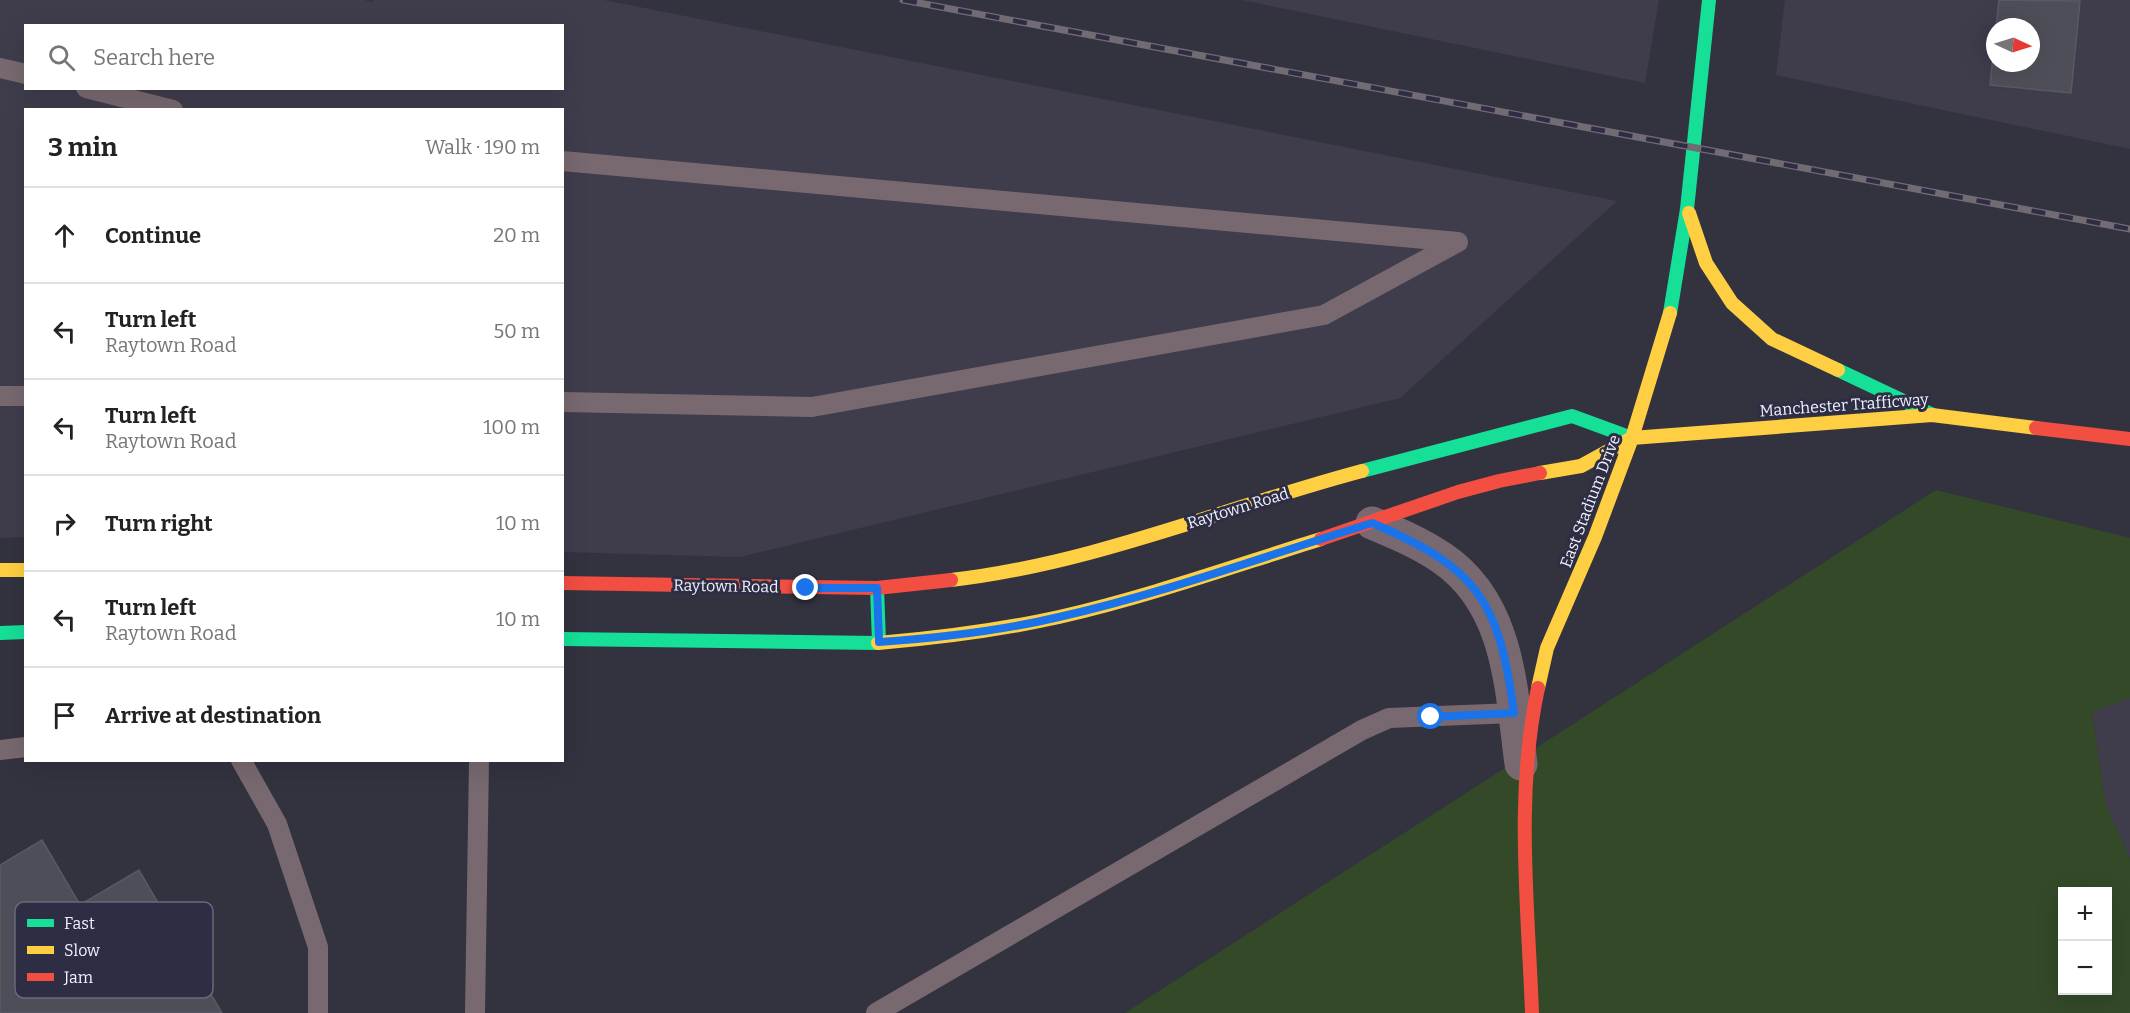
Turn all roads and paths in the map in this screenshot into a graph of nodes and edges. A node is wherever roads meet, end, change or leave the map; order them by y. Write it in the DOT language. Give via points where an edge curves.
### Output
graph roads {
  1 [pos="1709,0"];
  2 [pos="0,68"];
  3 [pos="24,74"];
  4 [pos="94,90"];
  5 [pos="165,108"];
  6 [pos="564,161"];
  7 [pos="1688,209"];
  8 [pos="0,396"];
  9 [pos="24,396"];
  10 [pos="564,402"];
  11 [pos="1932,415"];
  12 [pos="1632,438"];
  13 [pos="2130,439"];
  14 [pos="1372,523"];
  15 [pos="0,570"];
  16 [pos="24,570"];
  17 [pos="564,583"];
  18 [pos="877,588"];
  19 [pos="24,632"];
  20 [pos="0,633"];
  21 [pos="564,639"];
  22 [pos="879,642"];
  23 [pos="1514,713"];
  24 [pos="24,747"];
  25 [pos="0,750"];
  26 [pos="242,762"];
  27 [pos="479,762"];
  28 [pos="1524,792"];
  29 [pos="318,1013"];
  30 [pos="475,1013"];
  31 [pos="876,1013"];
  32 [pos="1532,1013"];
  1 -- 7 [label="main road, East Stadium Drive"];
  2 -- 3 [label="lane"];
  4 -- 5 [label="lane"];
  6 -- 10 [label="lane" via="1458,242 1324,315 1034,367 813,406"];
  7 -- 11 [label="main road" via="1706,263 1732,303 1772,339"];
  7 -- 12 [label="main road, East Stadium Drive" via="1672,308"];
  8 -- 9 [label="lane"];
  11 -- 12 [label="main road, Manchester Trafficway"];
  11 -- 13 [label="main road, Manchester Trafficway"];
  12 -- 14 [label="main road" via="1581,466 1458,492"];
  12 -- 18 [label="main road, Raytown Road" via="1572,416 1337,478 1110,548 1016,571"];
  12 -- 28 [label="main road, East Stadium Drive" via="1547,648 1532,716"];
  14 -- 22 [label="main road" via="1058,618 927,639"];
  14 -- 23 [label="street" via="1441,557 1476,590 1490,612 1502,646"];
  15 -- 16 [label="main road"];
  17 -- 18 [label="main road, Raytown Road"];
  18 -- 22 [label="main road"];
  19 -- 20 [label="main road"];
  21 -- 22 [label="main road"];
  23 -- 28 [label="street"];
  23 -- 31 [label="lane" via="1389,718 1362,730"];
  24 -- 25 [label="lane"];
  26 -- 29 [label="lane" via="277,824 318,947"];
  27 -- 30 [label="lane"];
  28 -- 32 [label="main road, East Stadium Drive"];
}
